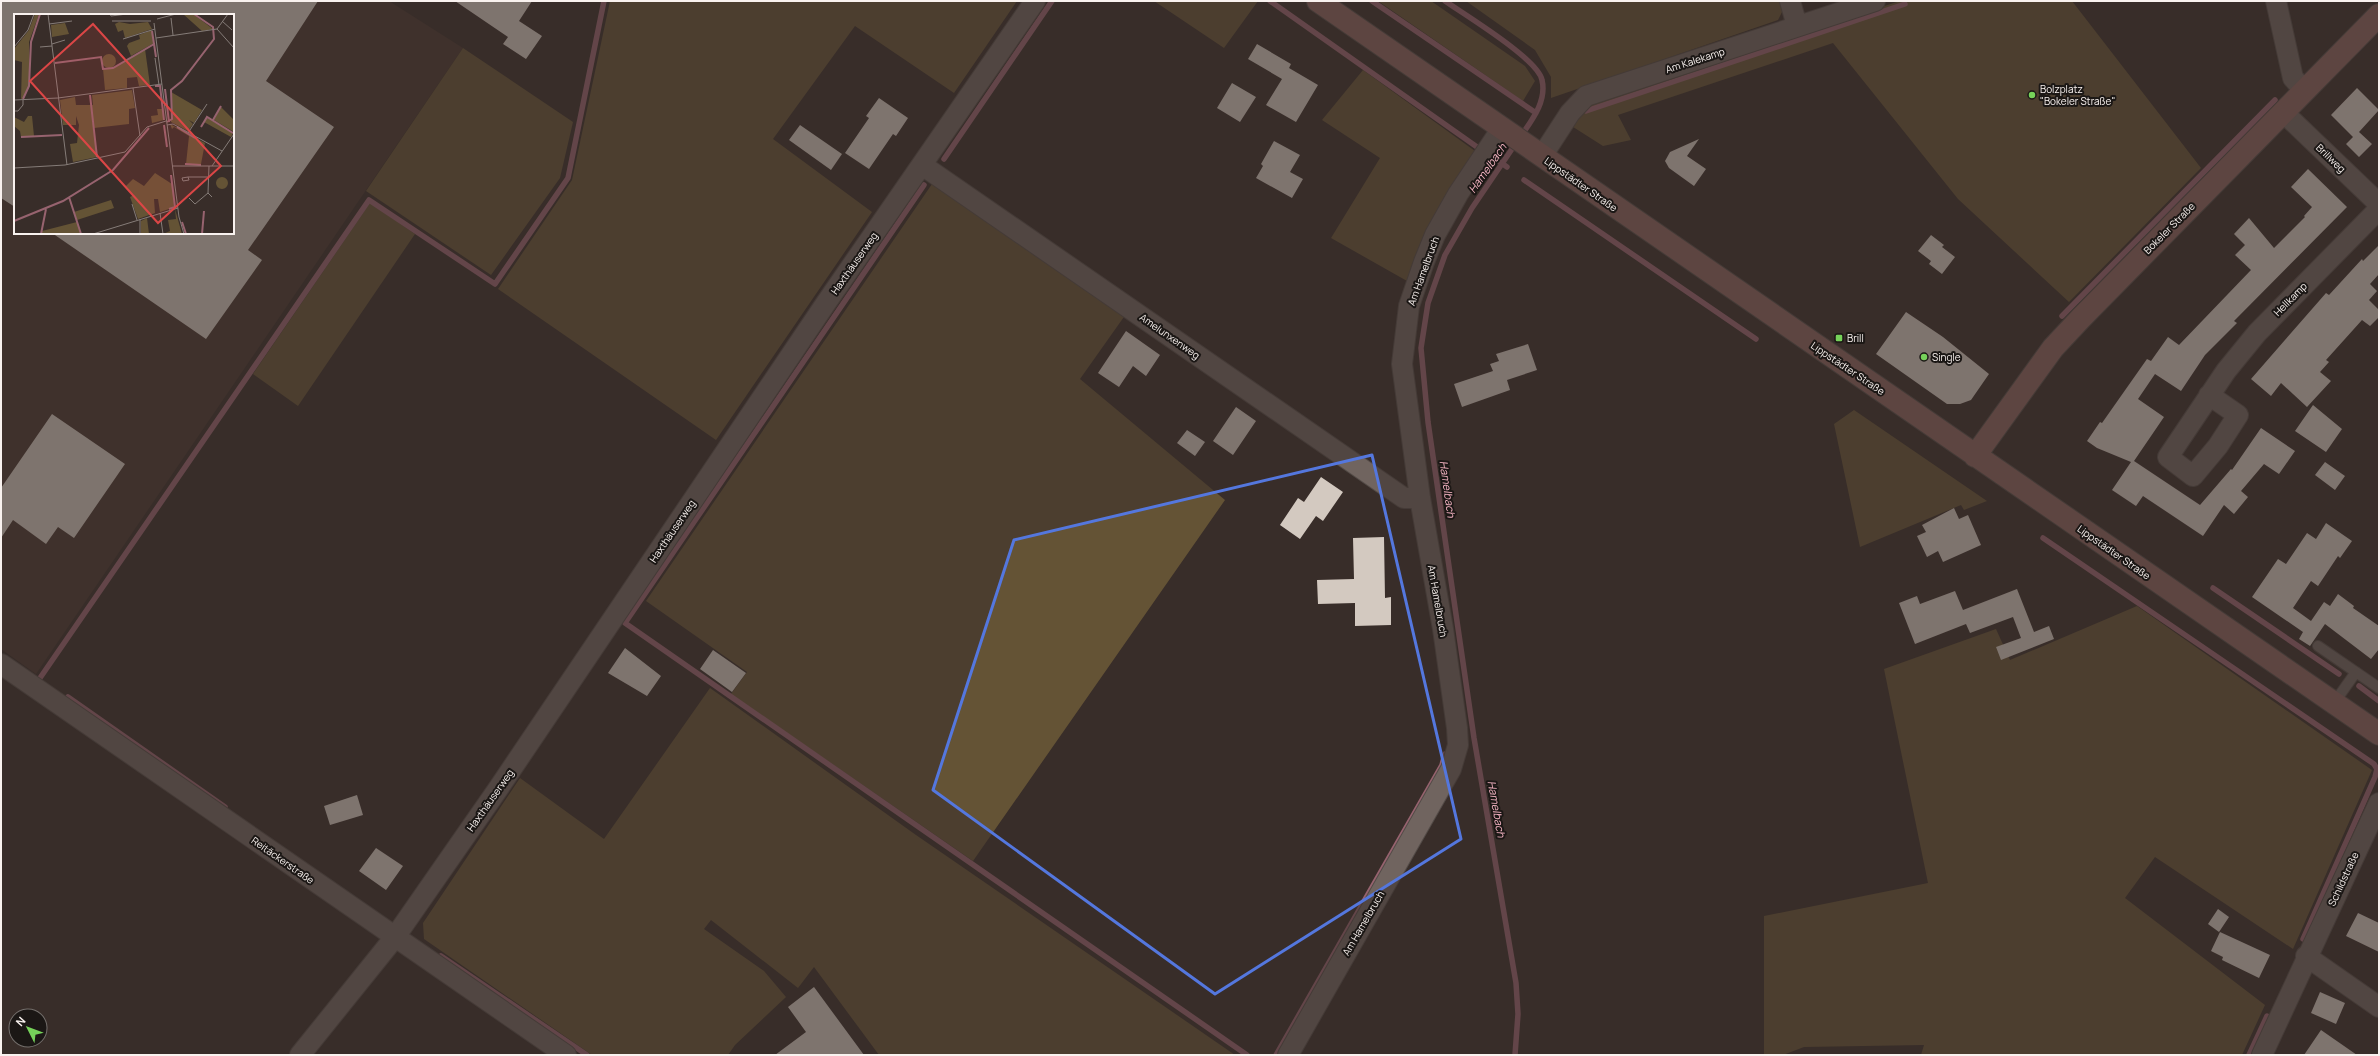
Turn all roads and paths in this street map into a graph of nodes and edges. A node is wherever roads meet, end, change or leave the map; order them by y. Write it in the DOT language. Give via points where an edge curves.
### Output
graph roads {
  1 [pos="1035,1"];
  2 [pos="1318,1"];
  3 [pos="1790,1"];
  4 [pos="1876,1"];
  5 [pos="2276,1"];
  6 [pos="2379,15"];
  7 [pos="1796,26"];
  8 [pos="2304,90"];
  9 [pos="2283,112"];
  10 [pos="1504,130"];
  11 [pos="1536,152"];
  12 [pos="922,164"];
  13 [pos="2379,204"];
  14 [pos="2379,209"];
  15 [pos="2209,395"];
  16 [pos="1975,456"];
  17 [pos="1420,498"];
  18 [pos="2318,646"];
  19 [pos="1,664"];
  20 [pos="2356,672"];
  21 [pos="2379,688"];
  22 [pos="2334,703"];
  23 [pos="2379,734"];
  24 [pos="2379,803"];
  25 [pos="395,937"];
  26 [pos="2306,956"];
  27 [pos="2379,1007"];
  28 [pos="300,1055"];
  29 [pos="566,1055"];
  30 [pos="1288,1055"];
  31 [pos="2262,1055"];
  1 -- 12 [label="street, Haxthäuserweg"];
  2 -- 10 [label="street, Lippstädter Straße"];
  3 -- 7 [label="street"];
  4 -- 7 [label="street, Am Kalekamp"];
  5 -- 8 [label="street" via="2293,78"];
  6 -- 8 [label="street, Bokeler Straße"];
  7 -- 11 [label="street, Am Kalekamp" via="1586,96"];
  8 -- 9 [label="street, Bokeler Straße"];
  9 -- 13 [label="street, Brillweg"];
  9 -- 16 [label="street, Bokeler Straße" via="2053,348"];
  10 -- 11 [label="street, Lippstädter Straße"];
  10 -- 17 [label="street, Am Hamelbruch" via="1458,194 1435,235 1408,306 1402,364"];
  11 -- 16 [label="street, Lippstädter Straße"];
  12 -- 17 [label="street, Amelunxenweg" via="1404,498"];
  12 -- 25 [label="street, Haxthäuserweg"];
  14 -- 15 [label="street, Hellkamp" via="2257,333"];
  16 -- 22 [label="street, Lippstädter Straße"];
  17 -- 30 [label="street, Am Hamelbruch" via="1443,629 1458,746 1451,769"];
  18 -- 20 [label="lane"];
  19 -- 25 [label="street, Reitäckerstraße"];
  20 -- 21 [label="lane"];
  20 -- 22 [label="lane"];
  22 -- 23 [label="street, Lippstädter Straße"];
  24 -- 26 [label="street, Schildstraße"];
  25 -- 28 [label="street, Haxthäuserweg"];
  25 -- 29 [label="street, Reitäckerstraße"];
  26 -- 27 [label="street"];
  26 -- 31 [label="street, Schildstraße"];
}
